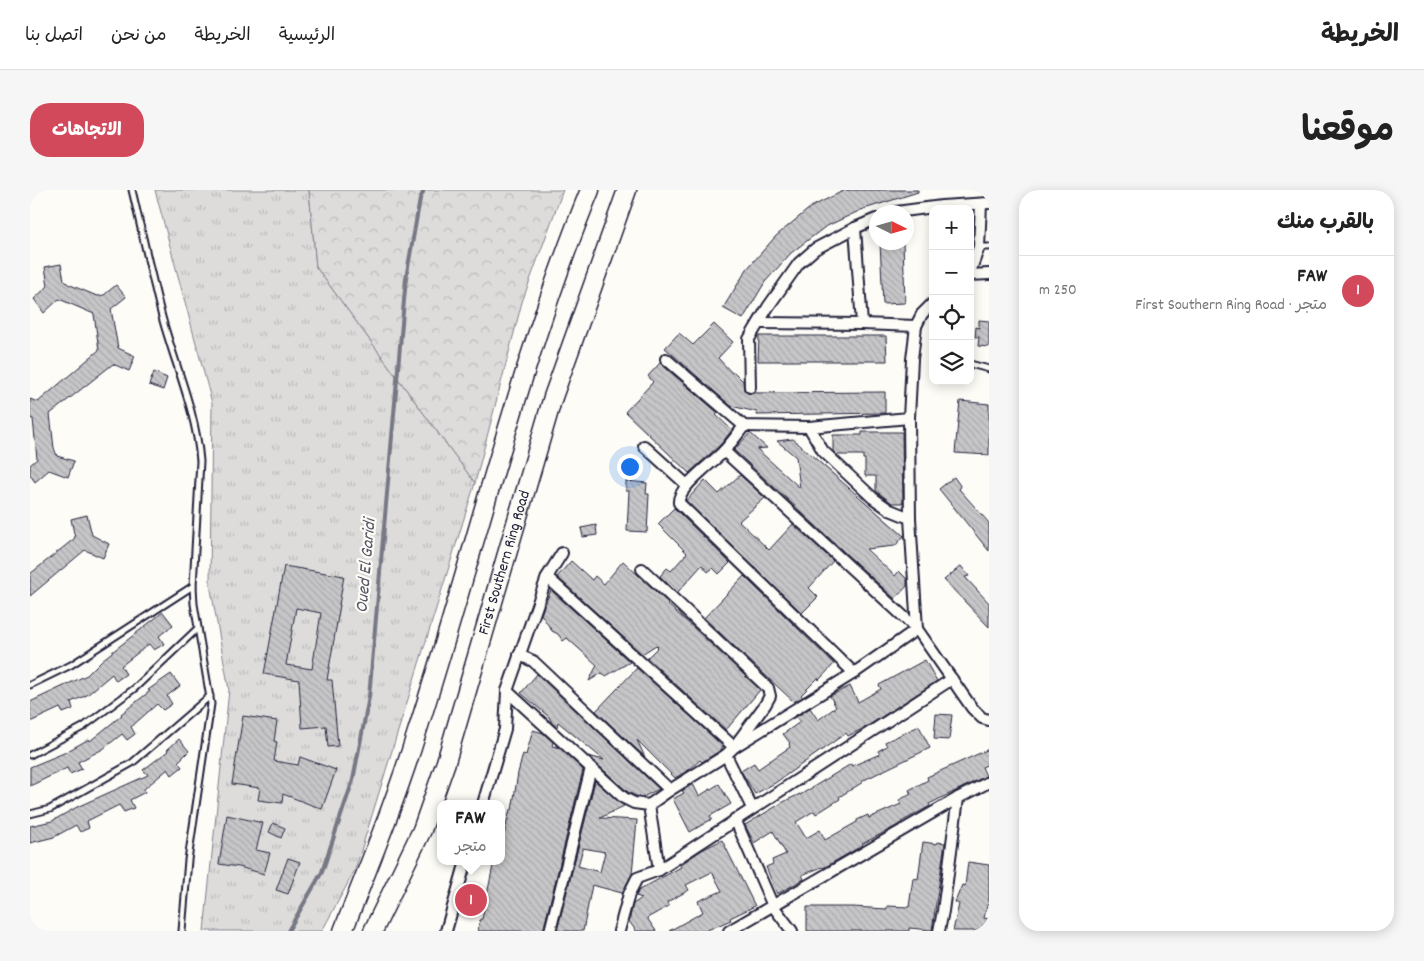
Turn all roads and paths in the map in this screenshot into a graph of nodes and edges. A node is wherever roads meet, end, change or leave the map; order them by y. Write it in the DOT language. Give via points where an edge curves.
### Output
graph roads {
  1 [pos="132,190"];
  2 [pos="590,190"];
  3 [pos="627,190"];
  4 [pos="985,204"];
  5 [pos="914,210"];
  6 [pos="869,222"];
  7 [pos="855,228"];
  8 [pos="984,247"];
  9 [pos="974,266"];
  10 [pos="974,273"];
  11 [pos="989,274"];
  12 [pos="929,307"];
  13 [pos="759,323"];
  14 [pos="862,324"];
  15 [pos="916,326"];
  16 [pos="666,359"];
  17 [pos="974,365"];
  18 [pos="989,368"];
  19 [pos="750,387"];
  20 [pos="910,418"];
  21 [pos="744,426"];
  22 [pos="809,427"];
  23 [pos="644,446"];
  24 [pos="724,451"];
  25 [pos="688,485"];
  26 [pos="910,518"];
  27 [pos="562,553"];
  28 [pos="642,569"];
  29 [pos="547,577"];
  30 [pos="193,586"];
  31 [pos="198,628"];
  32 [pos="917,629"];
  33 [pos="519,655"];
  34 [pos="854,673"];
  35 [pos="952,679"];
  36 [pos="30,685"];
  37 [pos="507,692"];
  38 [pos="210,696"];
  39 [pos="989,720"];
  40 [pos="730,751"];
  41 [pos="30,755"];
  42 [pos="590,768"];
  43 [pos="989,782"];
  44 [pos="670,790"];
  45 [pos="958,798"];
  46 [pos="484,800"];
  47 [pos="648,805"];
  48 [pos="752,808"];
  49 [pos="30,814"];
  50 [pos="735,819"];
  51 [pos="465,865"];
  52 [pos="659,870"];
  53 [pos="773,906"];
  54 [pos="182,931"];
  55 [pos="343,931"];
  56 [pos="373,931"];
  57 [pos="446,931"];
  58 [pos="550,931"];
  59 [pos="619,931"];
  60 [pos="729,931"];
  61 [pos="792,931"];
  62 [pos="939,931"];
  1 -- 30 [label="lane" via="162,317 198,441 200,461"];
  2 -- 55 [label="highway, First Southern Ring Road" via="530,357 417,733"];
  3 -- 56 [label="highway, First Southern Ring Road" via="553,397 446,762 422,830"];
  4 -- 5 [label="street"];
  4 -- 8 [label="street"];
  6 -- 7 [label="street"];
  7 -- 13 [label="street" via="815,249 798,263"];
  7 -- 14 [label="street"];
  8 -- 9 [label="street"];
  10 -- 11 [label="street"];
  12 -- 15 [label="street"];
  13 -- 14 [label="street"];
  13 -- 19 [label="street" via="749,339"];
  14 -- 15 [label="street"];
  15 -- 20 [label="street"];
  16 -- 21 [label="street"];
  17 -- 18 [label="lane"];
  20 -- 22 [label="street"];
  20 -- 26 [label="street"];
  21 -- 22 [label="street"];
  21 -- 24 [label="street"];
  22 -- 26 [label="street" via="823,451 878,502"];
  23 -- 25 [label="street"];
  24 -- 25 [label="street"];
  24 -- 32 [label="street"];
  25 -- 34 [label="street" via="680,494 679,504"];
  26 -- 32 [label="street"];
  27 -- 29 [label="street"];
  28 -- 40 [label="street" via="768,688 770,696 765,705"];
  29 -- 33 [label="street"];
  29 -- 40 [label="street"];
  30 -- 31 [label="lane"];
  30 -- 36 [label="lane" via="72,665"];
  31 -- 38 [label="lane"];
  31 -- 41 [label="lane" via="135,688 83,727"];
  32 -- 34 [label="street"];
  32 -- 35 [label="street"];
  33 -- 37 [label="street"];
  33 -- 44 [label="street" via="533,661"];
  34 -- 40 [label="street"];
  35 -- 39 [label="street" via="972,708"];
  35 -- 48 [label="street"];
  37 -- 42 [label="street"];
  37 -- 46 [label="street" via="505,729"];
  38 -- 49 [label="lane" via="132,764 50,809"];
  38 -- 54 [label="lane"];
  40 -- 44 [label="street"];
  40 -- 48 [label="street"];
  42 -- 47 [label="street" via="624,798"];
  42 -- 58 [label="street"];
  43 -- 45 [label="street"];
  44 -- 47 [label="street"];
  45 -- 53 [label="street"];
  45 -- 62 [label="street"];
  47 -- 52 [label="street"];
  48 -- 50 [label="street"];
  50 -- 52 [label="street"];
  50 -- 53 [label="street"];
  51 -- 57 [label="street"];
  52 -- 59 [label="street" via="637,878"];
  53 -- 60 [label="street"];
  53 -- 61 [label="street"];
}
